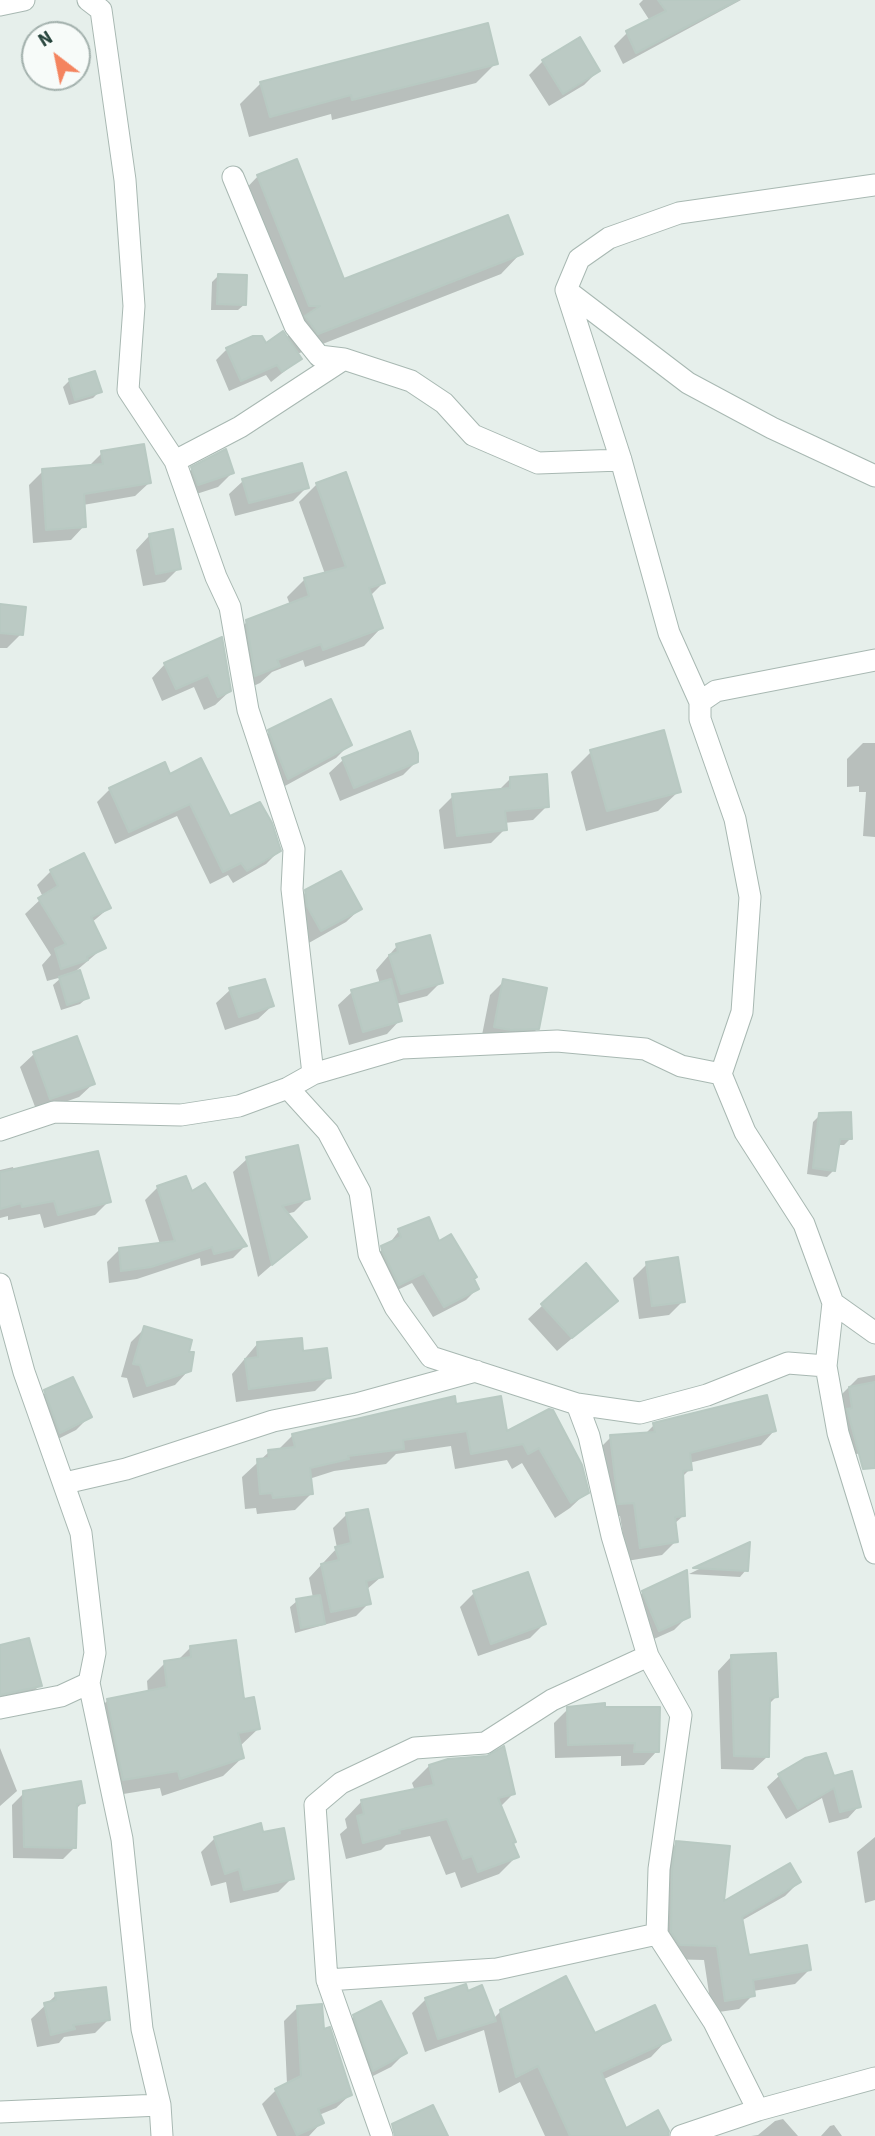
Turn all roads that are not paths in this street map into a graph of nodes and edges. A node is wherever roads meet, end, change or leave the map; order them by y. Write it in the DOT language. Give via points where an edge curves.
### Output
graph roads {
  1 [pos="24,0"];
  2 [pos="88,0"];
  3 [pos="0,5"];
  4 [pos="233,177"];
  5 [pos="875,185"];
  6 [pos="566,290"];
  7 [pos="344,359"];
  8 [pos="621,460"];
  9 [pos="175,461"];
  10 [pos="875,476"];
  11 [pos="875,660"];
  12 [pos="700,702"];
  13 [pos="313,1074"];
  14 [pos="720,1074"];
  15 [pos="288,1088"];
  16 [pos="0,1130"];
  17 [pos="0,1284"];
  18 [pos="833,1303"];
  19 [pos="875,1333"];
  20 [pos="826,1366"];
  21 [pos="478,1370"];
  22 [pos="577,1404"];
  23 [pos="65,1483"];
  24 [pos="875,1553"];
  25 [pos="648,1656"];
  26 [pos="89,1683"];
  27 [pos="0,1709"];
  28 [pos="657,1934"];
  29 [pos="327,1980"];
  30 [pos="875,2078"];
  31 [pos="160,2105"];
  32 [pos="758,2110"];
  33 [pos="0,2112"];
  34 [pos="162,2136"];
  35 [pos="382,2136"];
  36 [pos="681,2136"];
  1 -- 3 [label="street"];
  2 -- 9 [label="street" via="101,10 125,180 134,306 128,390"];
  4 -- 7 [label="street" via="295,326 319,356"];
  5 -- 6 [label="street" via="679,213 609,238 579,259"];
  6 -- 8 [label="street"];
  6 -- 10 [label="street" via="688,383"];
  7 -- 8 [label="street" via="411,381 444,402 473,435 538,463"];
  7 -- 9 [label="street" via="240,427"];
  8 -- 12 [label="street" via="669,633"];
  9 -- 13 [label="street" via="230,607 248,710 293,849 292,889"];
  11 -- 12 [label="street" via="716,691"];
  12 -- 14 [label="street" via="700,719 735,819 750,897 742,1012"];
  13 -- 14 [label="street" via="402,1048 557,1041 645,1049 681,1066"];
  13 -- 15 [label="street"];
  14 -- 18 [label="street" via="745,1132 804,1224"];
  15 -- 16 [label="street" via="239,1106 181,1115 54,1112"];
  15 -- 21 [label="street" via="328,1132 360,1192 369,1254 396,1307 430,1357"];
  17 -- 23 [label="street" via="24,1372"];
  18 -- 19 [label="street"];
  18 -- 20 [label="street"];
  20 -- 22 [label="street" via="788,1363 707,1395 640,1413"];
  20 -- 24 [label="street" via="838,1433"];
  21 -- 22 [label="street"];
  21 -- 23 [label="street" via="356,1404 273,1421 126,1469"];
  22 -- 25 [label="street"];
  23 -- 26 [label="street" via="83,1546 94,1653"];
  25 -- 28 [label="street" via="681,1715 659,1869"];
  25 -- 29 [label="street" via="552,1700 485,1743 415,1748 341,1783 315,1805"];
  26 -- 27 [label="street" via="61,1696"];
  26 -- 31 [label="street" via="122,1839 142,2029"];
  28 -- 29 [label="street" via="497,1969"];
  28 -- 32 [label="street" via="714,2022"];
  29 -- 35 [label="street"];
  30 -- 32 [label="street"];
  31 -- 33 [label="street"];
  31 -- 34 [label="street"];
  32 -- 36 [label="street"];
}
